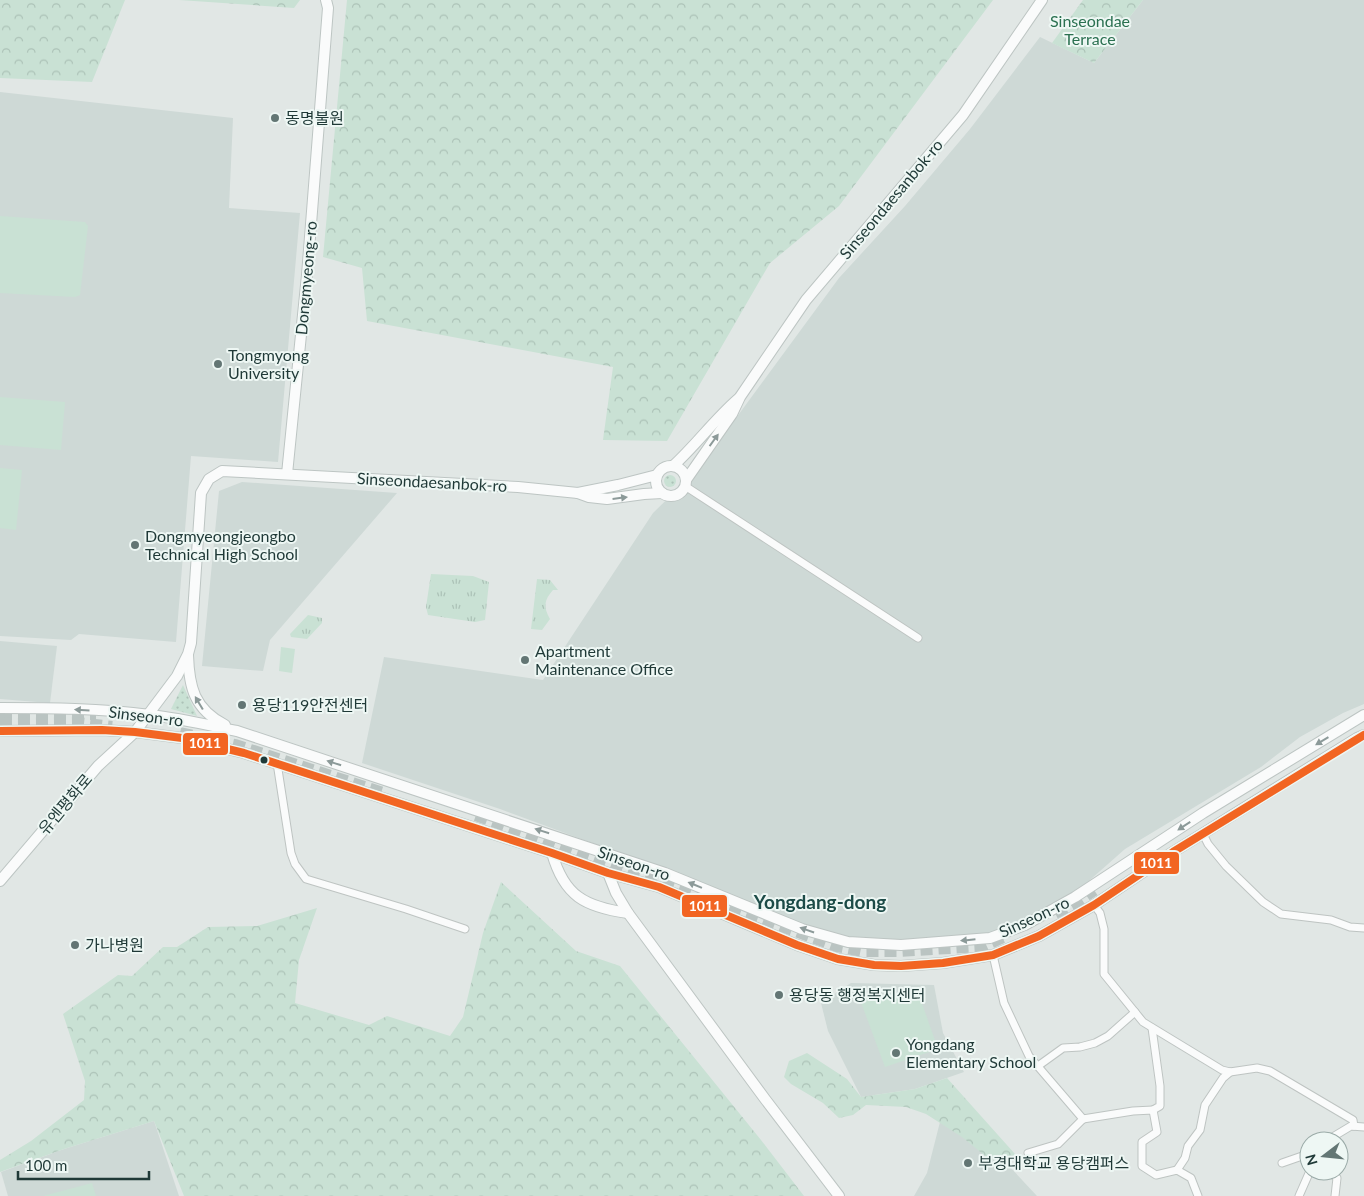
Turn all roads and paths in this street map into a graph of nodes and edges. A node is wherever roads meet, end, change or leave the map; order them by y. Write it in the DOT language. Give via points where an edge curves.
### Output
graph roads {
  1 [pos="326,0"];
  2 [pos="1042,0"];
  3 [pos="740,397"];
  4 [pos="673,466"];
  5 [pos="287,474"];
  6 [pos="657,475"];
  7 [pos="685,483"];
  8 [pos="578,492"];
  9 [pos="662,493"];
  10 [pos="918,638"];
  11 [pos="188,654"];
  12 [pos="0,708"];
  13 [pos="148,714"];
  14 [pos="1364,715"];
  15 [pos="0,731"];
  16 [pos="237,731"];
  17 [pos="135,732"];
  18 [pos="1364,735"];
  19 [pos="277,763"];
  20 [pos="1203,834"];
  21 [pos="552,853"];
  22 [pos="608,873"];
  23 [pos="0,882"];
  24 [pos="1094,905"];
  25 [pos="628,913"];
  26 [pos="1364,928"];
  27 [pos="465,929"];
  28 [pos="1015,929"];
  29 [pos="1021,945"];
  30 [pos="993,955"];
  31 [pos="1135,1012"];
  32 [pos="1152,1028"];
  33 [pos="1038,1066"];
  34 [pos="1230,1072"];
  35 [pos="1153,1110"];
  36 [pos="1083,1119"];
  37 [pos="1354,1126"];
  38 [pos="1364,1127"];
  39 [pos="1343,1131"];
  40 [pos="1028,1153"];
  41 [pos="1299,1157"];
  42 [pos="1282,1162"];
  43 [pos="1177,1170"];
  44 [pos="1306,1181"];
  45 [pos="1337,1181"];
  46 [pos="839,1196"];
  47 [pos="1198,1196"];
  48 [pos="1300,1196"];
  49 [pos="1335,1196"];
  1 -- 5 [label="main road, Dongmyeong-ro" via="328,8 307,275"];
  2 -- 3 [label="main road, Sinseondaesanbok-ro" via="963,114 806,300"];
  3 -- 4 [label="main road, Sinseondaesanbok-ro"];
  7 -- 3 [label="main road, Sinseondaesanbok-ro, one-way"];
  4 -- 6 [label="main road, Sinseondaesanbok-ro" via="661,469"];
  4 -- 7 [label="main road" via="684,473"];
  5 -- 8 [label="main road, Sinseondaesanbok-ro"];
  5 -- 11 [label="main road" via="222,471 209,480 201,493 194,622"];
  6 -- 8 [label="main road, Sinseondaesanbok-ro"];
  6 -- 9 [label="main road" via="656,482"];
  7 -- 9 [label="main road, Sinseondaesanbok-ro" via="681,492 675,495"];
  7 -- 10 [label="street"];
  8 -- 9 [label="main road, Sinseondaesanbok-ro, one-way" via="607,499"];
  11 -- 13 [label="main road" via="177,676"];
  16 -- 11 [label="main road, one-way" via="215,720 195,698"];
  13 -- 12 [label="main road, Sinseon-ro, one-way"];
  13 -- 16 [label="main road, Sinseon-ro"];
  13 -- 17 [label="main road"];
  14 -- 28 [label="main road, Sinseon-ro, one-way" via="1203,813 1075,898"];
  15 -- 17 [label="main road, Sinseon-ro"];
  28 -- 16 [label="main road, Sinseon-ro, one-way" via="990,938 909,945 842,940 802,929 656,870"];
  17 -- 19 [label="main road, Sinseon-ro" via="182,738"];
  17 -- 23 [label="main road, 유엔평화로" via="98,766"];
  18 -- 20 [label="main road, Sinseon-ro"];
  19 -- 21 [label="main road, Sinseon-ro"];
  19 -- 27 [label="street" via="291,852 306,880"];
  20 -- 24 [label="main road, Sinseon-ro"];
  20 -- 26 [label="street" via="1226,866 1281,914"];
  21 -- 22 [label="main road, Sinseon-ro"];
  21 -- 25 [label="main road" via="568,889 595,906"];
  22 -- 25 [label="main road"];
  22 -- 30 [label="main road, Sinseon-ro" via="659,887 838,959 901,966"];
  24 -- 29 [label="main road, Sinseon-ro"];
  24 -- 31 [label="street" via="1104,929 1104,974"];
  25 -- 46 [label="main road"];
  28 -- 29 [label="main road"];
  29 -- 30 [label="main road, Sinseon-ro"];
  30 -- 33 [label="street" via="1004,1002 1029,1056"];
  31 -- 32 [label="street"];
  31 -- 33 [label="street" via="1108,1036 1095,1043 1063,1048"];
  32 -- 34 [label="street"];
  32 -- 35 [label="street" via="1160,1086 1160,1106"];
  33 -- 36 [label="street"];
  34 -- 37 [label="street" via="1257,1068 1270,1071 1352,1120"];
  34 -- 43 [label="street" via="1205,1105 1200,1130"];
  35 -- 36 [label="street"];
  35 -- 43 [label="street" via="1157,1132 1142,1142 1142,1166 1156,1175"];
  36 -- 40 [label="street" via="1058,1144"];
  37 -- 38 [label="street"];
  37 -- 39 [label="street"];
  41 -- 42 [label="street"];
  43 -- 47 [label="street" via="1192,1178"];
  44 -- 48 [label="street"];
  45 -- 49 [label="street"];
}
